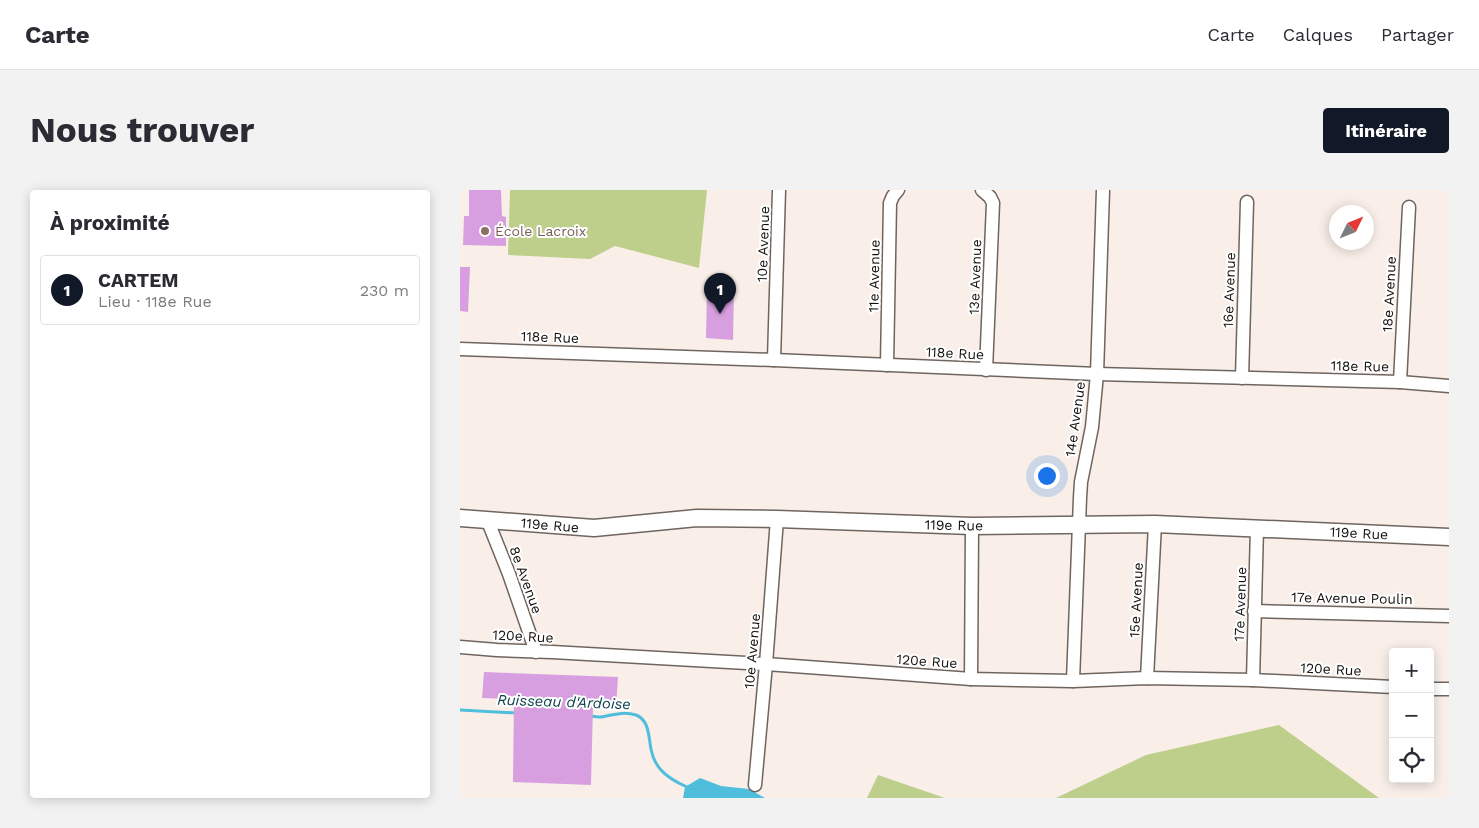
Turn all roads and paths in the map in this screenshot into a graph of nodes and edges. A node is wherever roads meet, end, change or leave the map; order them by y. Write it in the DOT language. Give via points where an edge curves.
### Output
graph roads {
  1 [pos="779,190"];
  2 [pos="898,190"];
  3 [pos="982,190"];
  4 [pos="1103,190"];
  5 [pos="1247,202"];
  6 [pos="1409,207"];
  7 [pos="460,349"];
  8 [pos="774,360"];
  9 [pos="887,365"];
  10 [pos="986,370"];
  11 [pos="1097,374"];
  12 [pos="1242,378"];
  13 [pos="1400,382"];
  14 [pos="1449,386"];
  15 [pos="460,518"];
  16 [pos="777,519"];
  17 [pos="487,520"];
  18 [pos="1155,524"];
  19 [pos="1079,525"];
  20 [pos="972,526"];
  21 [pos="1257,528"];
  22 [pos="1449,537"];
  23 [pos="1254,611"];
  24 [pos="1449,616"];
  25 [pos="460,647"];
  26 [pos="536,652"];
  27 [pos="766,664"];
  28 [pos="1147,678"];
  29 [pos="971,679"];
  30 [pos="1253,680"];
  31 [pos="1073,681"];
  32 [pos="1389,687"];
  33 [pos="1434,688"];
  34 [pos="1449,690"];
  35 [pos="755,785"];
  1 -- 8 [label="street, 10e Avenue"];
  2 -- 9 [label="street, 11e Avenue" via="890,203"];
  3 -- 10 [label="street, 13e Avenue" via="993,203"];
  4 -- 11 [label="street, 14e Avenue"];
  5 -- 12 [label="street, 16e Avenue"];
  6 -- 13 [label="street, 18e Avenue"];
  7 -- 8 [label="street, 118e Rue"];
  8 -- 9 [label="street, 118e Rue"];
  9 -- 10 [label="street, 118e Rue"];
  10 -- 11 [label="street, 118e Rue"];
  11 -- 12 [label="street, 118e Rue"];
  11 -- 19 [label="street, 14e Avenue" via="1092,427 1081,482"];
  12 -- 13 [label="street, 118e Rue"];
  13 -- 14 [label="street, 118e Rue"];
  15 -- 17 [label="street, 119e Rue"];
  16 -- 17 [label="street, 119e Rue" via="697,518 594,528"];
  16 -- 20 [label="street, 119e Rue"];
  16 -- 27 [label="street, 10e Avenue"];
  17 -- 26 [label="street, 8e Avenue"];
  18 -- 19 [label="street, 119e Rue"];
  18 -- 21 [label="street, 119e Rue"];
  18 -- 28 [label="street, 15e Avenue"];
  19 -- 20 [label="street, 119e Rue"];
  19 -- 31 [label="street, 14e Avenue"];
  20 -- 29 [label="street"];
  21 -- 22 [label="street, 119e Rue"];
  21 -- 23 [label="street, 17e Avenue"];
  23 -- 24 [label="street, 17e Avenue Poulin"];
  23 -- 30 [label="street, 17e Avenue"];
  25 -- 26 [label="street, 120e Rue"];
  26 -- 27 [label="street, 120e Rue"];
  27 -- 29 [label="street, 120e Rue"];
  27 -- 35 [label="street, 10e Avenue"];
  28 -- 30 [label="street, 120e Rue"];
  28 -- 31 [label="street, 120e Rue"];
  29 -- 31 [label="street, 120e Rue"];
  30 -- 32 [label="street, 120e Rue"];
  33 -- 34 [label="street"];
}
